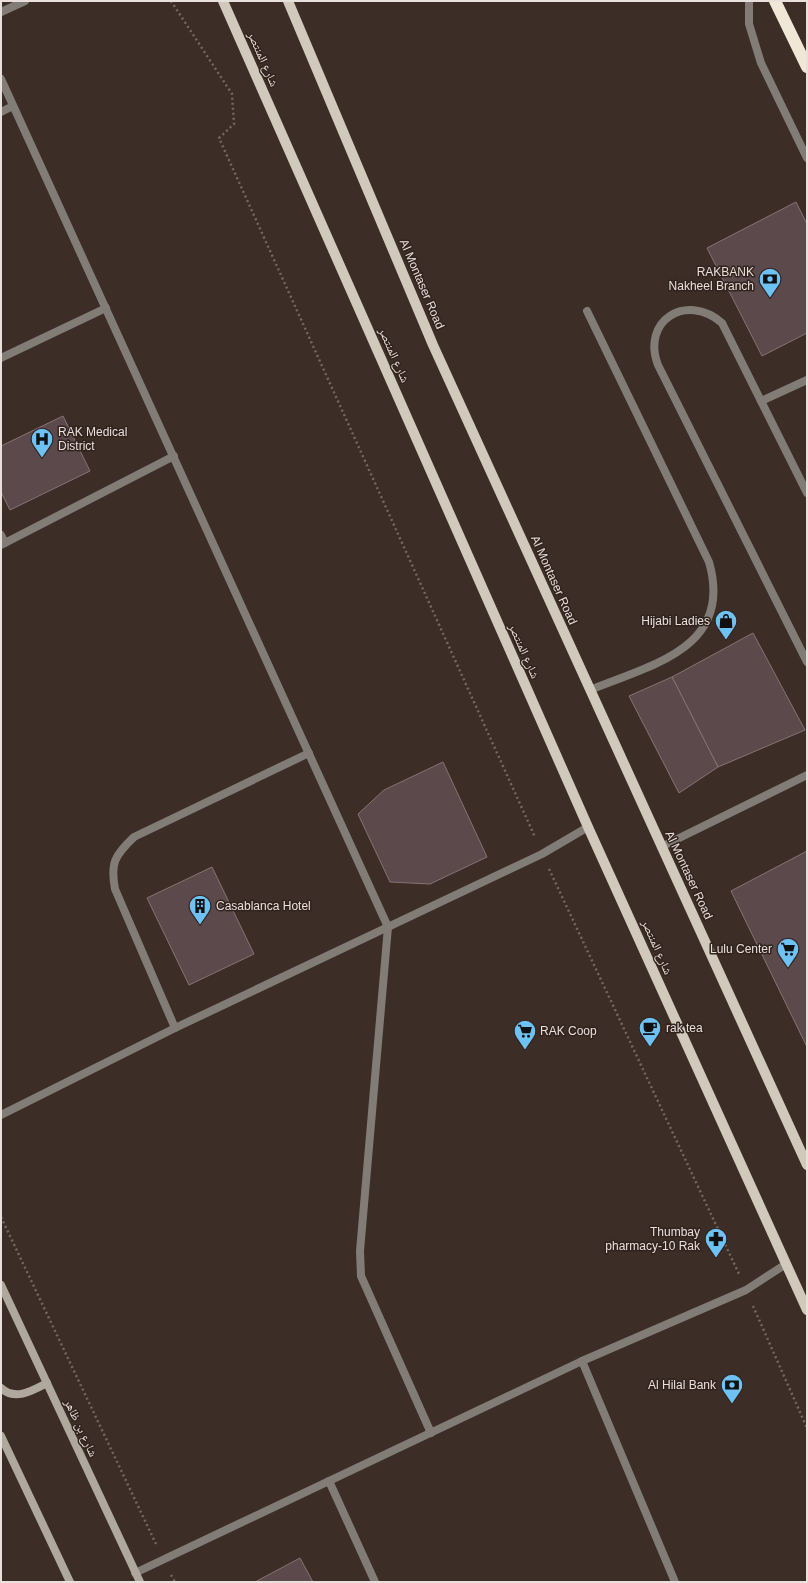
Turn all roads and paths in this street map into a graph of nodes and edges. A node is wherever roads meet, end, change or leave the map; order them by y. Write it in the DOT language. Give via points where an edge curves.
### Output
graph roads {
  1 [pos="25,1"];
  2 [pos="172,1"];
  3 [pos="223,1"];
  4 [pos="288,1"];
  5 [pos="749,1"];
  6 [pos="775,1"];
  7 [pos="1,12"];
  8 [pos="807,67"];
  9 [pos="1,79"];
  10 [pos="13,106"];
  11 [pos="1,112"];
  12 [pos="807,158"];
  13 [pos="106,308"];
  14 [pos="587,311"];
  15 [pos="1,358"];
  16 [pos="807,380"];
  17 [pos="761,401"];
  18 [pos="174,456"];
  19 [pos="807,493"];
  20 [pos="1,535"];
  21 [pos="3,544"];
  22 [pos="807,662"];
  23 [pos="590,690"];
  24 [pos="309,753"];
  25 [pos="807,775"];
  26 [pos="588,828"];
  27 [pos="661,847"];
  28 [pos="542,854"];
  29 [pos="388,927"];
  30 [pos="175,1028"];
  31 [pos="1,1115"];
  32 [pos="807,1162"];
  33 [pos="1,1217"];
  34 [pos="786,1264"];
  35 [pos="1,1285"];
  36 [pos="746,1290"];
  37 [pos="807,1310"];
  38 [pos="582,1361"];
  39 [pos="47,1383"];
  40 [pos="1,1388"];
  41 [pos="807,1428"];
  42 [pos="432,1433"];
  43 [pos="1,1436"];
  44 [pos="329,1481"];
  45 [pos="163,1558"];
  46 [pos="135,1573"];
  47 [pos="70,1582"];
  48 [pos="140,1582"];
  49 [pos="175,1582"];
  50 [pos="375,1582"];
  51 [pos="675,1582"];
  1 -- 7 [label="street"];
  2 -- 28 [label="path" via="232,94 234,124 219,138"];
  3 -- 26 [label="main road, شارع المنتصر"];
  4 -- 23 [label="main road, Al Montaser Road" via="434,345"];
  5 -- 12 [label="street" via="749,24 759,58"];
  6 -- 8 [label="highway"];
  9 -- 10 [label="street"];
  10 -- 11 [label="street"];
  10 -- 13 [label="street"];
  13 -- 15 [label="street"];
  13 -- 18 [label="street"];
  14 -- 23 [label="street" via="714,577 712,609 705,625 684,649"];
  16 -- 17 [label="street"];
  17 -- 19 [label="street"];
  17 -- 22 [label="street" via="722,323 714,316 700,310 685,310 666,318 660,326 654,346 658,365"];
  18 -- 21 [label="street"];
  18 -- 24 [label="street"];
  20 -- 21 [label="street"];
  23 -- 27 [label="main road, Al Montaser Road"];
  24 -- 29 [label="street"];
  24 -- 30 [label="street" via="134,837 115,860 112,873 115,889"];
  25 -- 27 [label="street"];
  26 -- 28 [label="street"];
  26 -- 34 [label="main road, شارع المنتصر"];
  27 -- 32 [label="main road, Al Montaser Road"];
  28 -- 29 [label="street"];
  28 -- 36 [label="path"];
  29 -- 30 [label="street"];
  29 -- 42 [label="street" via="360,1251 361,1276"];
  30 -- 31 [label="street"];
  33 -- 45 [label="path"];
  34 -- 36 [label="street"];
  34 -- 37 [label="main road, شارع المنتصر"];
  35 -- 39 [label="street, شارع بن ظاهر"];
  36 -- 38 [label="street"];
  36 -- 41 [label="path"];
  38 -- 42 [label="street"];
  38 -- 51 [label="street"];
  39 -- 40 [label="street" via="31,1392 14,1395"];
  39 -- 46 [label="street, شارع بن ظاهر"];
  42 -- 44 [label="street"];
  43 -- 47 [label="street"];
  44 -- 45 [label="street"];
  44 -- 50 [label="street"];
  45 -- 46 [label="street"];
  45 -- 49 [label="path"];
  46 -- 48 [label="street, شارع بن ظاهر"];
}
